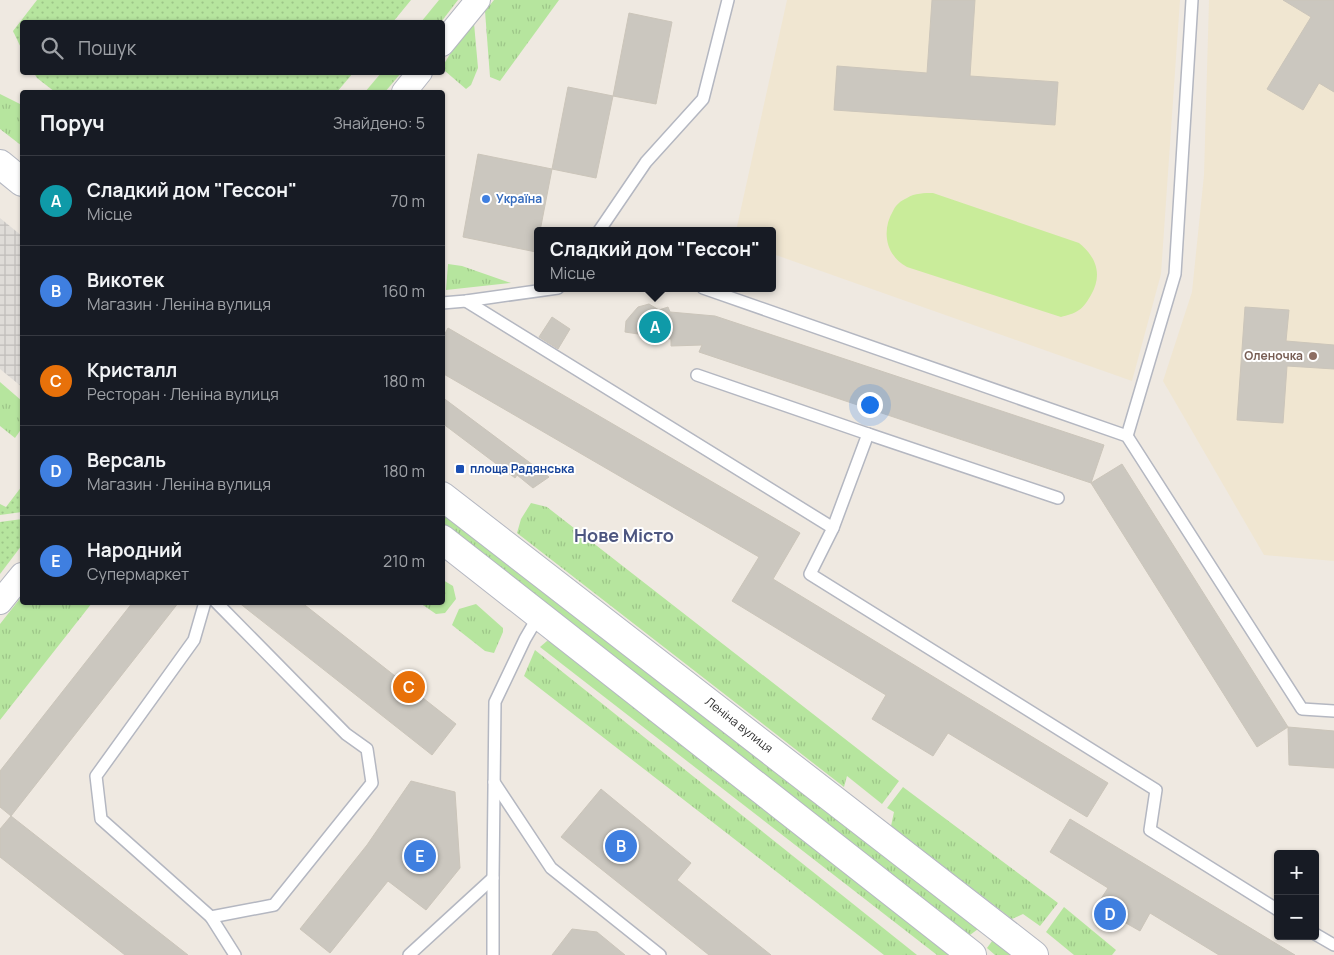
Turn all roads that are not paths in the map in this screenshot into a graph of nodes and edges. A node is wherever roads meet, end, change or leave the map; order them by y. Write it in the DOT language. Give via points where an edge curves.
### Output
graph roads {
  1 [pos="478,0"];
  2 [pos="728,0"];
  3 [pos="1192,0"];
  4 [pos="445,40"];
  5 [pos="418,75"];
  6 [pos="406,90"];
  7 [pos="0,164"];
  8 [pos="20,180"];
  9 [pos="603,227"];
  10 [pos="534,291"];
  11 [pos="714,292"];
  12 [pos="466,301"];
  13 [pos="445,303"];
  14 [pos="697,375"];
  15 [pos="868,434"];
  16 [pos="1127,436"];
  17 [pos="445,498"];
  18 [pos="1058,498"];
  19 [pos="833,528"];
  20 [pos="445,541"];
  21 [pos="20,577"];
  22 [pos="0,602"];
  23 [pos="204,605"];
  24 [pos="219,605"];
  25 [pos="539,614"];
  26 [pos="1334,711"];
  27 [pos="494,782"];
  28 [pos="492,878"];
  29 [pos="1274,908"];
  30 [pos="211,917"];
  31 [pos="1319,936"];
  32 [pos="1334,945"];
  33 [pos="235,955"];
  34 [pos="409,955"];
  35 [pos="493,955"];
  36 [pos="660,955"];
  37 [pos="972,955"];
  38 [pos="1034,955"];
  1 -- 4 [label="street"];
  2 -- 9 [label="lane" via="703,99 646,162"];
  3 -- 16 [label="lane" via="1175,274"];
  5 -- 6 [label="street"];
  7 -- 8 [label="street"];
  10 -- 12 [label="lane"];
  11 -- 16 [label="lane"];
  12 -- 13 [label="lane"];
  12 -- 19 [label="lane"];
  14 -- 15 [label="lane"];
  15 -- 18 [label="lane"];
  15 -- 19 [label="lane"];
  16 -- 26 [label="lane" via="1302,708"];
  17 -- 38 [label="street, Леніна вулиця"];
  19 -- 29 [label="lane" via="810,574 1156,790 1150,830"];
  20 -- 25 [label="street"];
  21 -- 22 [label="street"];
  23 -- 30 [label="lane" via="194,640 96,776 101,819"];
  24 -- 30 [label="lane" via="346,734 368,750 372,783 274,905"];
  25 -- 27 [label="lane" via="495,702"];
  25 -- 37 [label="street"];
  27 -- 28 [label="lane"];
  27 -- 36 [label="lane" via="551,868"];
  28 -- 34 [label="lane"];
  28 -- 35 [label="lane"];
  30 -- 33 [label="lane"];
  31 -- 32 [label="lane"];
}
